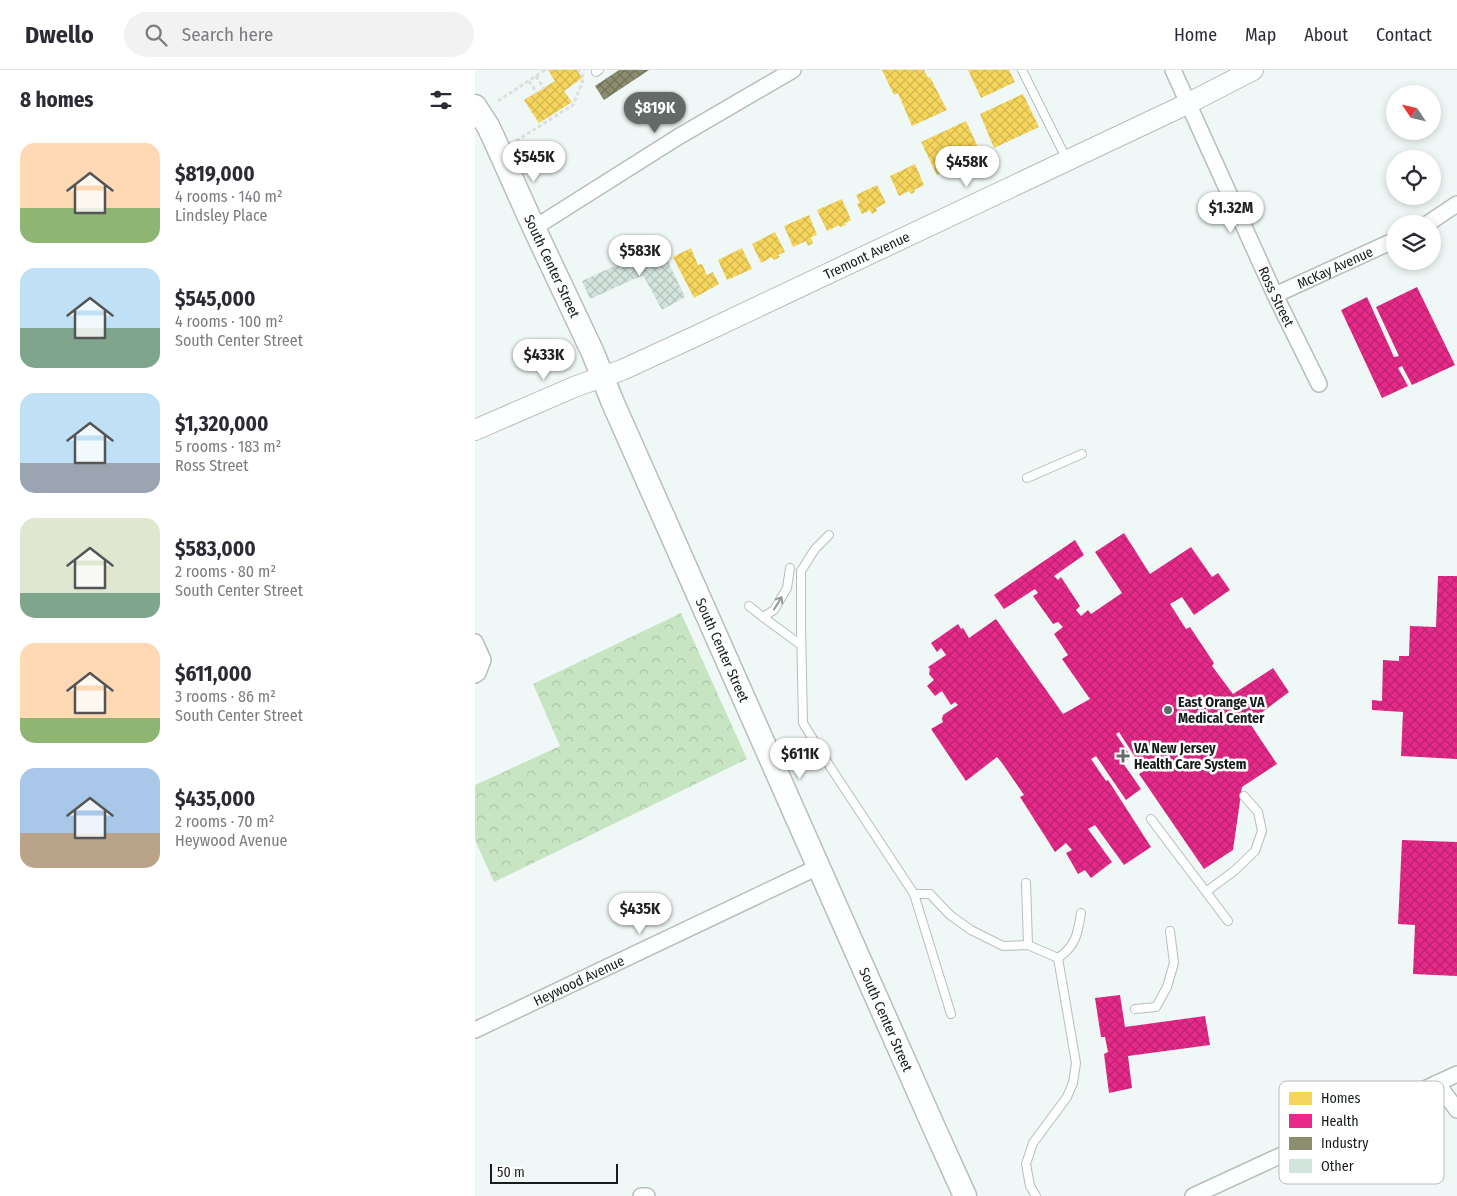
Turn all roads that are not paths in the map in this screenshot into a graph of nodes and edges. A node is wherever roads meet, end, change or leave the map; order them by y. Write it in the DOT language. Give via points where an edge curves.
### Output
graph roads {
  1 [pos="793,70"];
  2 [pos="1022,70"];
  3 [pos="1173,70"];
  4 [pos="1253,70"];
  5 [pos="1189,103"];
  6 [pos="475,106"];
  7 [pos="482,129"];
  8 [pos="1067,160"];
  9 [pos="1457,204"];
  10 [pos="1440,215"];
  11 [pos="534,228"];
  12 [pos="1386,244"];
  13 [pos="1275,295"];
  14 [pos="602,378"];
  15 [pos="1319,384"];
  16 [pos="475,430"];
  17 [pos="1082,454"];
  18 [pos="1027,478"];
  19 [pos="829,535"];
  20 [pos="790,568"];
  21 [pos="749,606"];
  22 [pos="763,617"];
  23 [pos="475,642"];
  24 [pos="801,645"];
  25 [pos="475,675"];
  26 [pos="1244,796"];
  27 [pos="1151,819"];
  28 [pos="818,867"];
  29 [pos="1026,882"];
  30 [pos="1207,892"];
  31 [pos="914,894"];
  32 [pos="1081,913"];
  33 [pos="1228,921"];
  34 [pos="1170,931"];
  35 [pos="1028,945"];
  36 [pos="1058,958"];
  37 [pos="1135,1009"];
  38 [pos="951,1014"];
  39 [pos="475,1030"];
  40 [pos="1457,1074"];
  41 [pos="1441,1081"];
  42 [pos="1444,1092"];
  43 [pos="1457,1110"];
  44 [pos="1279,1156"];
  45 [pos="641,1196"];
  46 [pos="647,1196"];
  47 [pos="965,1196"];
  48 [pos="1036,1196"];
  49 [pos="1193,1196"];
  1 -- 11 [label="street"];
  2 -- 8 [label="lane"];
  3 -- 5 [label="street, Ross Street"];
  4 -- 5 [label="street, Tremont Avenue"];
  5 -- 8 [label="street, Tremont Avenue"];
  5 -- 13 [label="street, Ross Street"];
  6 -- 7 [label="main road, South Center Street"];
  7 -- 11 [label="main road, South Center Street"];
  8 -- 14 [label="street, Tremont Avenue"];
  9 -- 10 [label="street"];
  11 -- 14 [label="main road, South Center Street"];
  12 -- 13 [label="street, McKay Avenue"];
  13 -- 15 [label="street, Ross Street"];
  14 -- 16 [label="street, Tremont Avenue"];
  14 -- 28 [label="main road, South Center Street"];
  17 -- 18 [label="lane"];
  19 -- 24 [label="lane" via="801,571"];
  22 -- 20 [label="lane, one-way" via="774,610 787,588"];
  21 -- 22 [label="lane"];
  22 -- 24 [label="lane"];
  23 -- 25 [label="street" via="483,660"];
  24 -- 31 [label="lane" via="803,724"];
  26 -- 30 [label="lane" via="1258,812 1262,831 1255,851"];
  27 -- 30 [label="lane"];
  28 -- 39 [label="street, Heywood Avenue"];
  28 -- 47 [label="main road, South Center Street"];
  29 -- 35 [label="lane"];
  30 -- 33 [label="lane"];
  31 -- 35 [label="lane" via="930,894 950,915 971,930 1003,946"];
  31 -- 38 [label="lane"];
  32 -- 36 [label="lane" via="1077,936 1067,953"];
  34 -- 37 [label="lane" via="1173,963 1167,987 1156,1007"];
  35 -- 36 [label="lane"];
  36 -- 48 [label="lane" via="1076,1063 1067,1098 1033,1143 1026,1164 1030,1186"];
  40 -- 41 [label="street"];
  42 -- 43 [label="street"];
  44 -- 49 [label="street"];
  45 -- 46 [label="street"];
}
